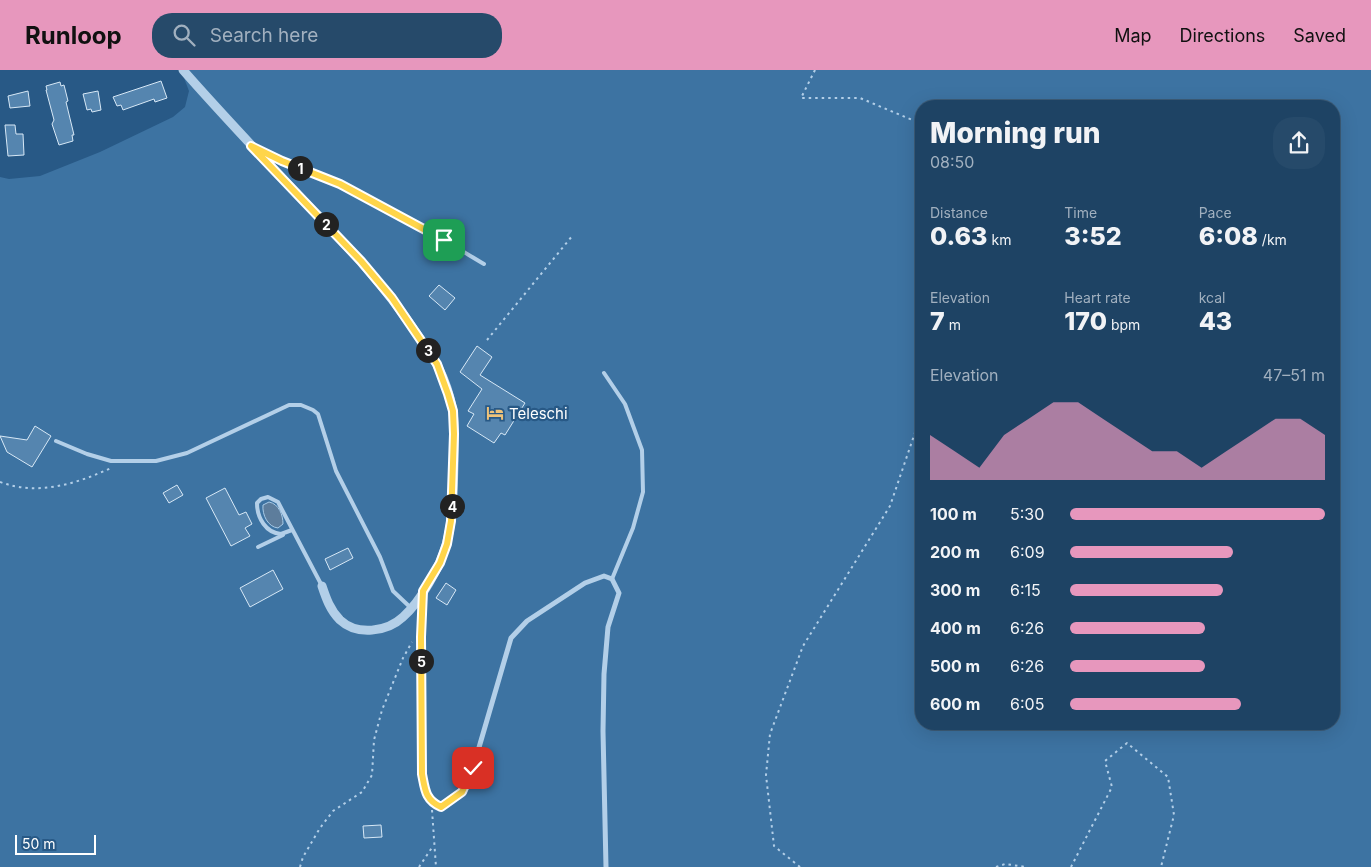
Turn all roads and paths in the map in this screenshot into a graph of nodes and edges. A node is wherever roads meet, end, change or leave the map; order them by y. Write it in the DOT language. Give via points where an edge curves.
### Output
graph roads {
  1 [pos="183,70"];
  2 [pos="815,70"];
  3 [pos="915,121"];
  4 [pos="251,146"];
  5 [pos="573,235"];
  6 [pos="484,264"];
  7 [pos="487,340"];
  8 [pos="604,373"];
  9 [pos="915,433"];
  10 [pos="56,441"];
  11 [pos="126,462"];
  12 [pos="0,482"];
  13 [pos="292,530"];
  14 [pos="285,534"];
  15 [pos="258,547"];
  16 [pos="612,579"];
  17 [pos="322,586"];
  18 [pos="423,591"];
  19 [pos="411,608"];
  20 [pos="414,640"];
  21 [pos="432,803"];
  22 [pos="433,846"];
  23 [pos="300,867"];
  24 [pos="419,867"];
  25 [pos="436,867"];
  26 [pos="606,867"];
  27 [pos="800,867"];
  28 [pos="996,867"];
  29 [pos="1026,867"];
  30 [pos="1071,867"];
  31 [pos="1161,867"];
  1 -- 4 [label="street"];
  2 -- 3 [label="path" via="801,98 860,98"];
  4 -- 6 [label="lane" via="340,184"];
  4 -- 18 [label="street" via="392,298 444,379 453,411 451,521 440,563"];
  5 -- 7 [label="path"];
  8 -- 16 [label="lane" via="625,404 642,450 643,492 633,528"];
  9 -- 27 [label="path" via="890,506 803,646 770,734 766,775 774,846"];
  10 -- 11 [label="lane" via="100,459"];
  11 -- 12 [label="path" via="73,484 20,488"];
  11 -- 19 [label="lane" via="187,453 289,405 309,408 318,414 336,471 380,557 392,591"];
  13 -- 14 [label="lane"];
  13 -- 14 [label="lane" via="278,502 268,497 261,498 257,508 264,525 273,533"];
  13 -- 17 [label="lane"];
  14 -- 15 [label="lane"];
  16 -- 21 [label="street" via="604,576 585,582 527,621 511,638 473,768 462,792 441,807"];
  16 -- 26 [label="street" via="618,593 608,627 604,674"];
  17 -- 19 [label="street" via="328,604 342,622 366,630 386,627 404,617"];
  18 -- 19 [label="street"];
  18 -- 21 [label="street" via="422,774"];
  20 -- 23 [label="path" via="403,658 382,710 374,740 372,775 362,792 333,811 303,856"];
  21 -- 22 [label="path"];
  22 -- 24 [label="path"];
  22 -- 25 [label="path"];
  28 -- 29 [label="path" via="1005,864"];
  30 -- 31 [label="path" via="1112,787 1105,761 1127,743 1168,777 1174,815"];
}
